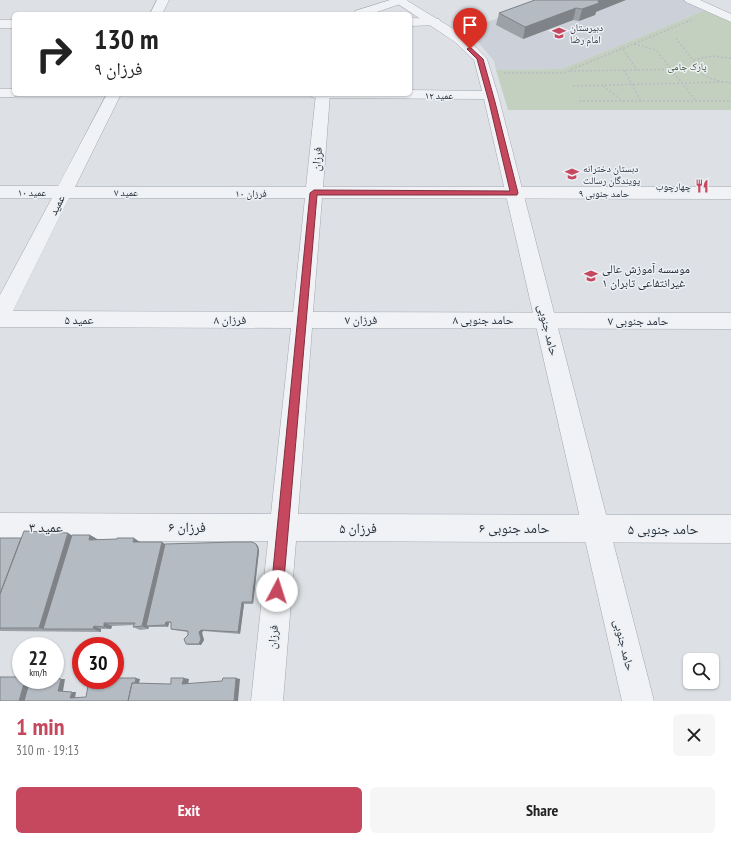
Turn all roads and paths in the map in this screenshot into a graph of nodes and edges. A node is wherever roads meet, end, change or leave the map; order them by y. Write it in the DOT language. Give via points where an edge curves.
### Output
graph roads {
  1 [pos="163,0"];
  2 [pos="400,0"];
  3 [pos="690,0"];
  4 [pos="715,10"];
  5 [pos="157,12"];
  6 [pos="365,12"];
  7 [pos="731,18"];
  8 [pos="412,22"];
  9 [pos="435,22"];
  10 [pos="0,24"];
  11 [pos="12,24"];
  12 [pos="676,38"];
  13 [pos="634,44"];
  14 [pos="622,49"];
  15 [pos="731,55"];
  16 [pos="724,56"];
  17 [pos="731,58"];
  18 [pos="693,60"];
  19 [pos="696,68"];
  20 [pos="671,69"];
  21 [pos="624,70"];
  22 [pos="637,70"];
  23 [pos="567,72"];
  24 [pos="484,73"];
  25 [pos="723,82"];
  26 [pos="682,83"];
  27 [pos="731,83"];
  28 [pos="632,85"];
  29 [pos="573,86"];
  30 [pos="603,86"];
  31 [pos="0,93"];
  32 [pos="12,93"];
  33 [pos="412,95"];
  34 [pos="491,95"];
  35 [pos="113,96"];
  36 [pos="323,96"];
  37 [pos="579,101"];
  38 [pos="624,101"];
  39 [pos="642,101"];
  40 [pos="697,101"];
  41 [pos="731,102"];
  42 [pos="0,192"];
  43 [pos="64,192"];
  44 [pos="188,192"];
  45 [pos="314,193"];
  46 [pos="417,193"];
  47 [pos="514,193"];
  48 [pos="731,193"];
  49 [pos="0,315"];
  50 [pos="0,319"];
  51 [pos="157,320"];
  52 [pos="302,320"];
  53 [pos="420,320"];
  54 [pos="545,320"];
  55 [pos="731,321"];
  56 [pos="0,526"];
  57 [pos="91,527"];
  58 [pos="283,528"];
  59 [pos="432,528"];
  60 [pos="596,529"];
  61 [pos="731,529"];
  62 [pos="267,701"];
  63 [pos="638,701"];
  1 -- 5 [label="street"];
  2 -- 6 [label="street"];
  2 -- 9 [label="street, حامد جنوبی"];
  3 -- 4 [label="street"];
  4 -- 7 [label="street"];
  4 -- 13 [label="path"];
  8 -- 9 [label="street"];
  9 -- 24 [label="street, حامد جنوبی" via="460,39 480,59"];
  10 -- 11 [label="street"];
  12 -- 18 [label="path"];
  13 -- 14 [label="path"];
  13 -- 20 [label="path" via="656,50"];
  14 -- 22 [label="path"];
  14 -- 23 [label="path"];
  15 -- 16 [label="path"];
  16 -- 17 [label="path"];
  16 -- 18 [label="path" via="703,56"];
  18 -- 19 [label="path"];
  19 -- 20 [label="path"];
  19 -- 25 [label="path" via="702,74"];
  20 -- 22 [label="path"];
  20 -- 26 [label="path"];
  21 -- 22 [label="path"];
  21 -- 23 [label="path"];
  21 -- 28 [label="path"];
  23 -- 24 [label="path"];
  24 -- 34 [label="street, حامد جنوبی"];
  25 -- 26 [label="path"];
  25 -- 27 [label="path"];
  26 -- 28 [label="path"];
  26 -- 40 [label="path"];
  28 -- 30 [label="path"];
  28 -- 39 [label="path"];
  29 -- 30 [label="path"];
  30 -- 38 [label="path"];
  31 -- 32 [label="street"];
  33 -- 34 [label="street, عمید ۱۲"];
  34 -- 47 [label="street, حامد جنوبی"];
  35 -- 43 [label="street, عمید"];
  36 -- 45 [label="street, فرزان"];
  37 -- 38 [label="path"];
  38 -- 39 [label="path"];
  39 -- 40 [label="path"];
  40 -- 41 [label="path"];
  42 -- 43 [label="street, عمید ۱۰"];
  43 -- 44 [label="street, عمید ۷"];
  43 -- 49 [label="street, عمید"];
  44 -- 45 [label="street, فرزان ۱۰"];
  45 -- 46 [label="street, فرزان ۱۰"];
  45 -- 52 [label="street, فرزان"];
  46 -- 47 [label="street, حامد جنوبی ۹"];
  47 -- 48 [label="street, حامد جنوبی ۹"];
  47 -- 54 [label="street, حامد جنوبی"];
  50 -- 51 [label="street, عمید ۵"];
  51 -- 52 [label="street, فرزان ۸"];
  52 -- 53 [label="street, فرزان ۷"];
  52 -- 58 [label="street, فرزان"];
  53 -- 54 [label="street, حامد جنوبی ۸"];
  54 -- 55 [label="street, حامد جنوبی ۷"];
  54 -- 60 [label="street, حامد جنوبی"];
  56 -- 57 [label="street, عمید ۳"];
  57 -- 58 [label="street, فرزان ۶"];
  58 -- 59 [label="street, فرزان ۵"];
  58 -- 62 [label="street, فرزان"];
  59 -- 60 [label="street, حامد جنوبی ۶"];
  60 -- 61 [label="street, حامد جنوبی ۵"];
  60 -- 63 [label="street, حامد جنوبی"];
}
